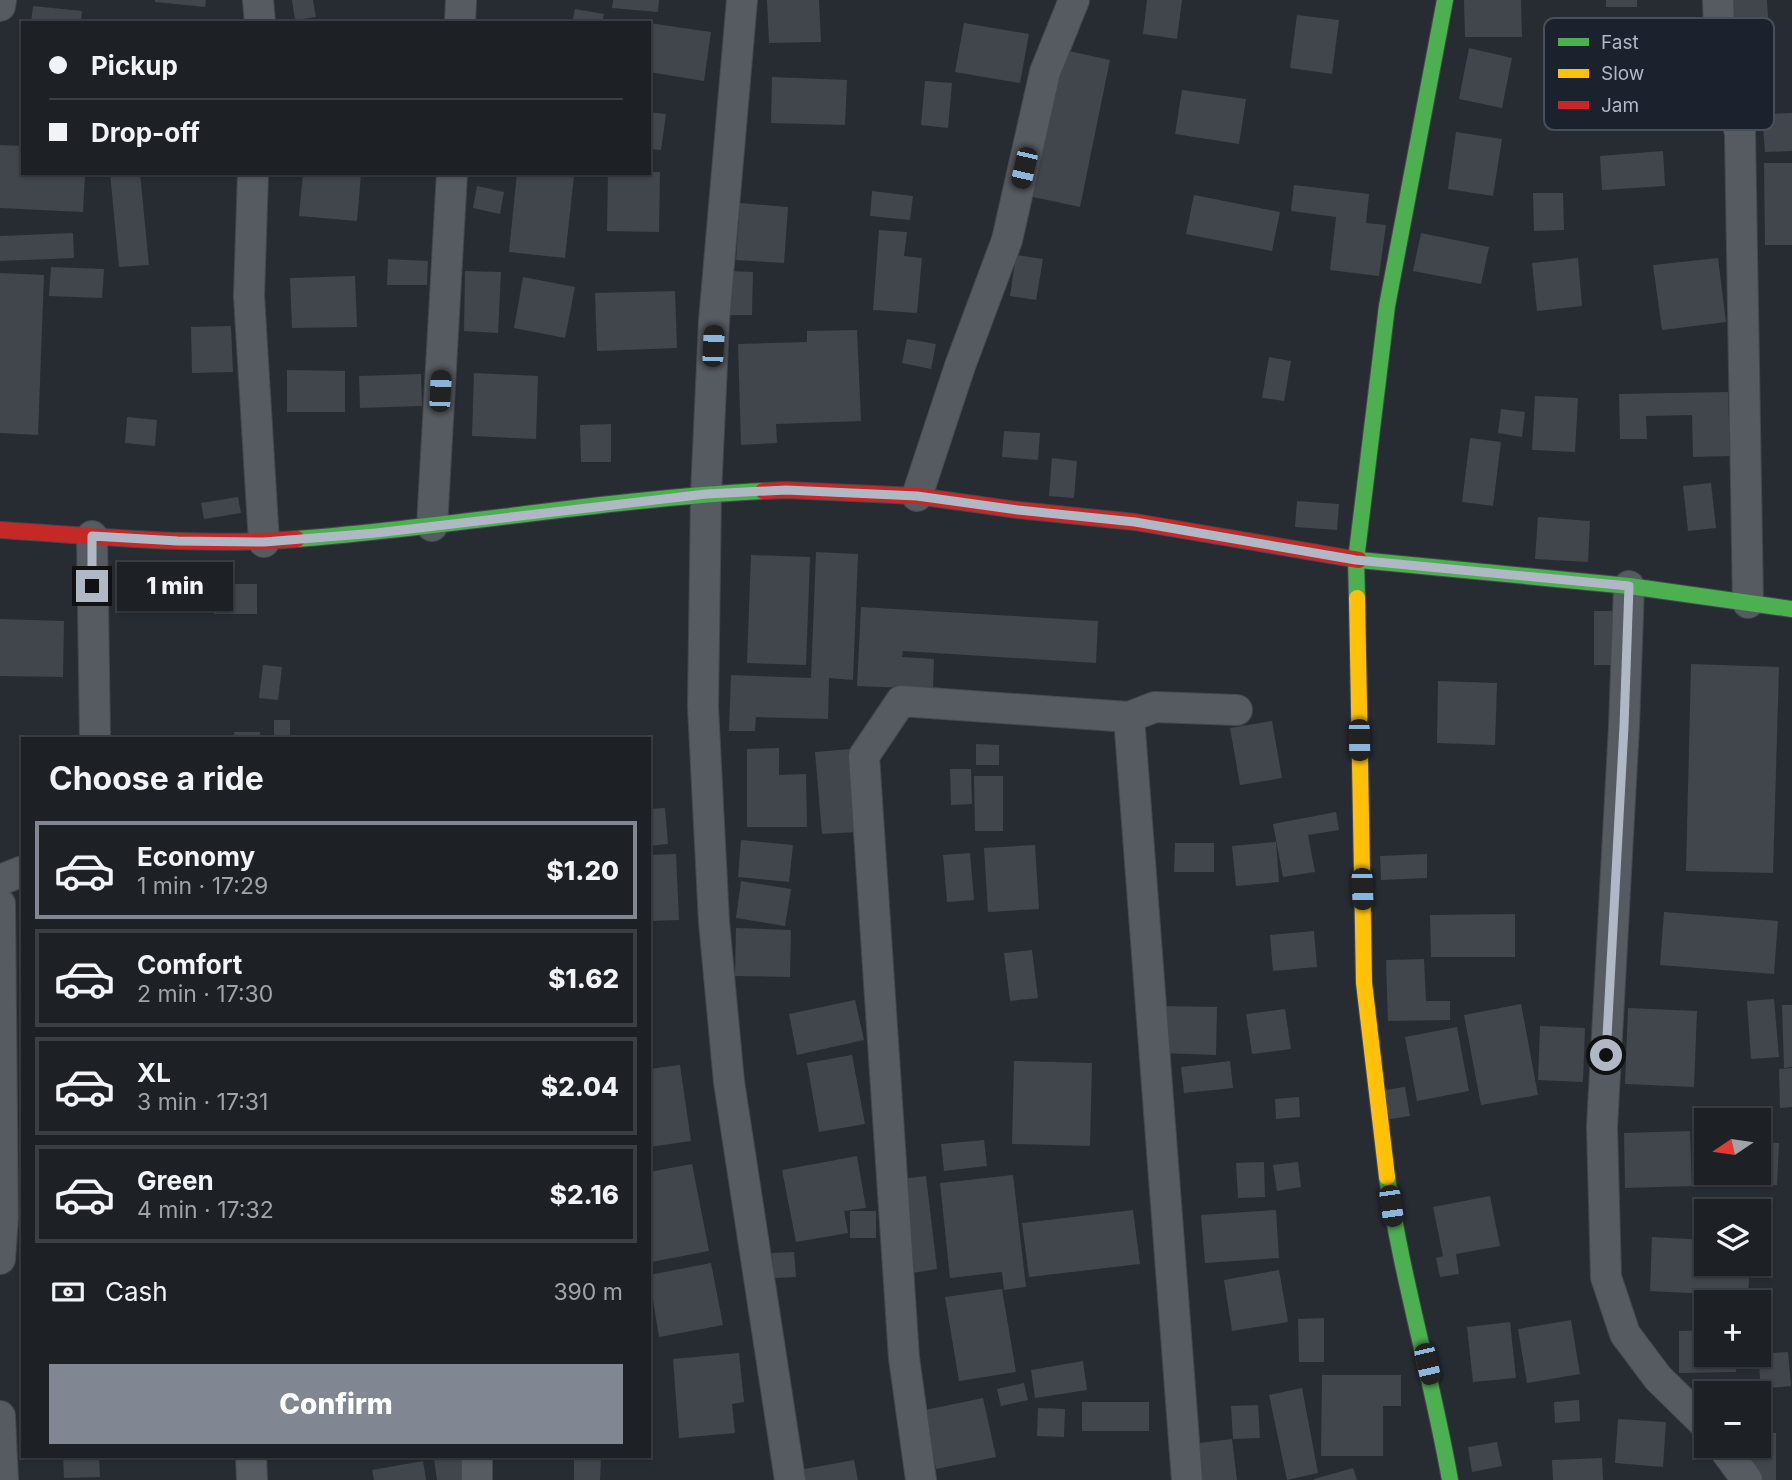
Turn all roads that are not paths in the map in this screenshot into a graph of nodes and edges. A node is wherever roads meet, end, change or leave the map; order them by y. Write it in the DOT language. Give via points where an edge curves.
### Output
graph roads {
  1 [pos="1,0"];
  2 [pos="258,0"];
  3 [pos="461,0"];
  4 [pos="741,0"];
  5 [pos="1074,0"];
  6 [pos="1445,0"];
  7 [pos="1718,0"];
  8 [pos="0,6"];
  9 [pos="1719,18"];
  10 [pos="260,21"];
  11 [pos="460,21"];
  12 [pos="1739,130"];
  13 [pos="253,175"];
  14 [pos="452,175"];
  15 [pos="706,494"];
  16 [pos="917,496"];
  17 [pos="432,526"];
  18 [pos="0,530"];
  19 [pos="92,536"];
  20 [pos="264,542"];
  21 [pos="1356,560"];
  22 [pos="1629,586"];
  23 [pos="1748,603"];
  24 [pos="1792,609"];
  25 [pos="1237,710"];
  26 [pos="1129,717"];
  27 [pos="94,737"];
  28 [pos="21,872"];
  29 [pos="0,880"];
  30 [pos="0,904"];
  31 [pos="0,1259"];
  32 [pos="1694,1413"];
  33 [pos="0,1416"];
  34 [pos="251,1458"];
  35 [pos="477,1458"];
  36 [pos="1731,1458"];
  37 [pos="3,1480"];
  38 [pos="252,1480"];
  39 [pos="477,1480"];
  40 [pos="790,1480"];
  41 [pos="921,1480"];
  42 [pos="1187,1480"];
  43 [pos="1450,1480"];
  44 [pos="1747,1480"];
  1 -- 8 [label="street"];
  2 -- 10 [label="street"];
  3 -- 11 [label="street"];
  4 -- 15 [label="street" via="714,321"];
  5 -- 16 [label="street" via="1045,72 1007,240"];
  6 -- 21 [label="street" via="1387,306"];
  7 -- 9 [label="street"];
  12 -- 23 [label="street"];
  13 -- 20 [label="street" via="249,296"];
  14 -- 17 [label="street"];
  15 -- 16 [label="street" via="786,490"];
  15 -- 17 [label="street"];
  15 -- 40 [label="street" via="703,707 714,922 731,1095"];
  16 -- 21 [label="street" via="1135,522"];
  17 -- 20 [label="street"];
  18 -- 19 [label="street"];
  19 -- 20 [label="street"];
  19 -- 27 [label="street"];
  21 -- 22 [label="street"];
  21 -- 43 [label="street" via="1364,984 1395,1233"];
  22 -- 23 [label="street"];
  22 -- 32 [label="street" via="1602,1127 1606,1277 1625,1334 1658,1378"];
  23 -- 24 [label="street"];
  25 -- 26 [label="street" via="1155,708"];
  26 -- 41 [label="street" via="901,701 864,756 904,1358"];
  26 -- 42 [label="street"];
  28 -- 29 [label="street"];
  30 -- 31 [label="street"];
  33 -- 37 [label="street"];
  34 -- 38 [label="street"];
  35 -- 39 [label="street"];
  36 -- 44 [label="street"];
}
